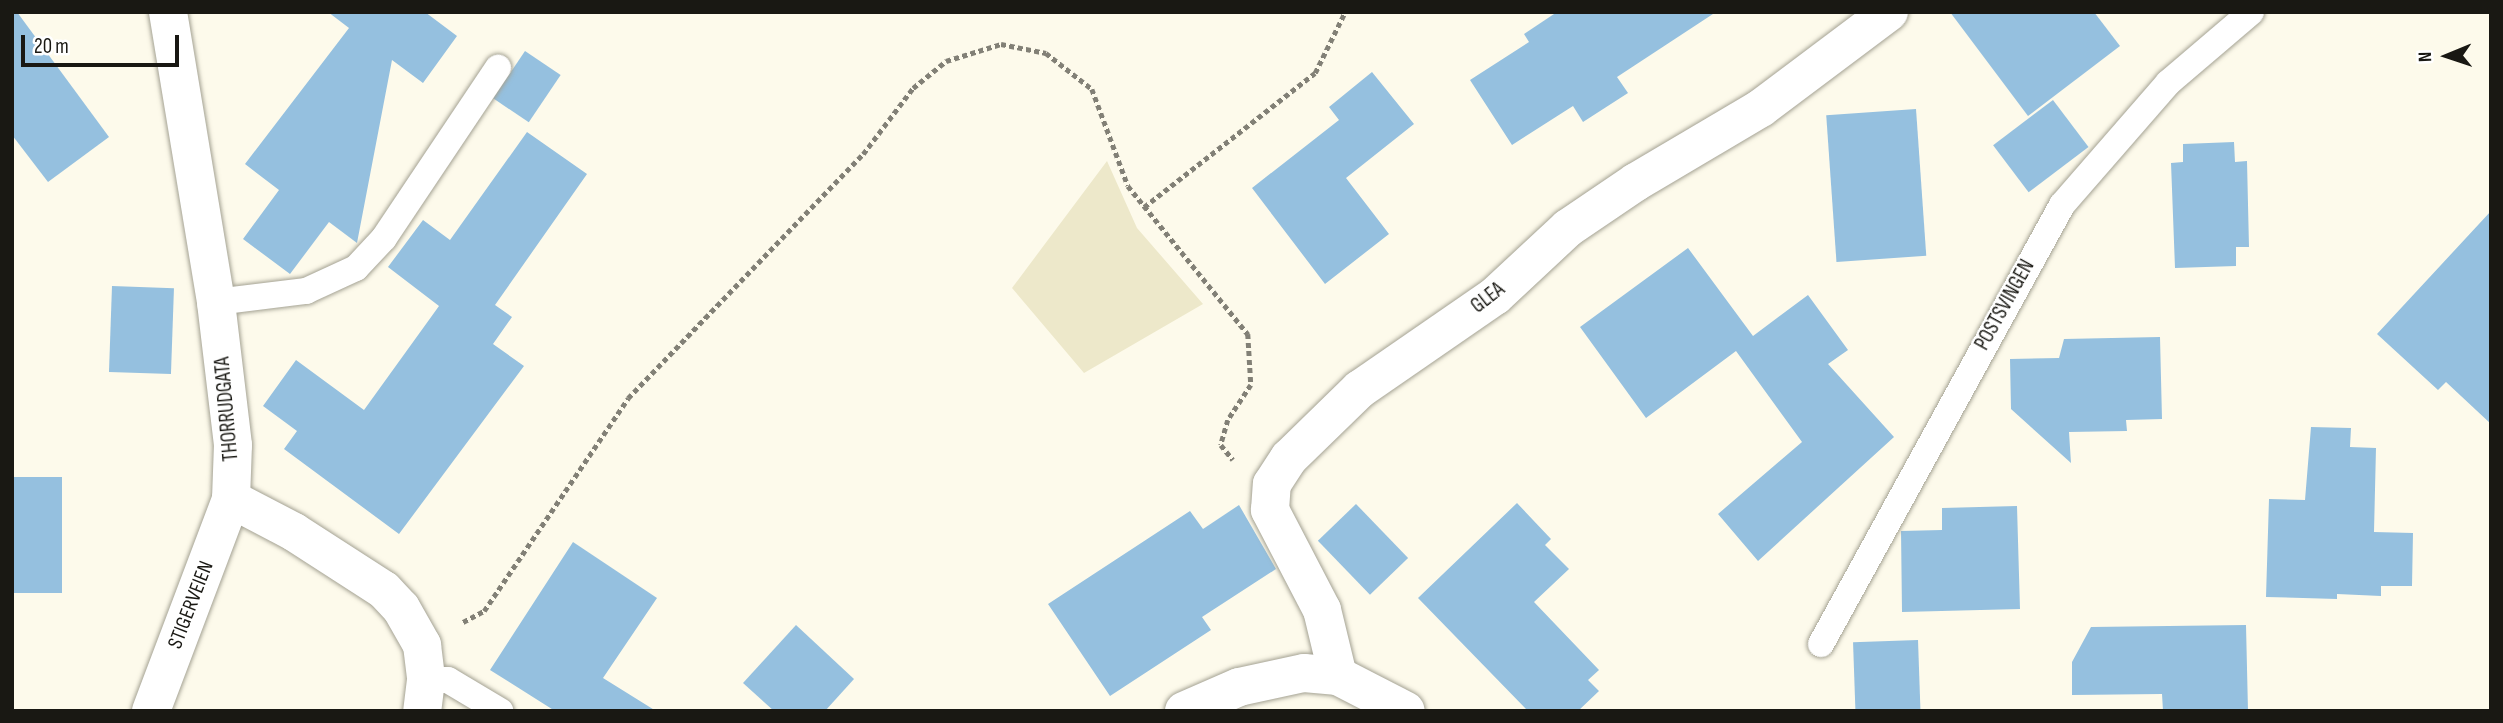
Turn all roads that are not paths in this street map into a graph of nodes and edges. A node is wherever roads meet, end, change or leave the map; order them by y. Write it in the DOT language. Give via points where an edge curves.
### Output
graph roads {
  1 [pos="168,12"];
  2 [pos="1889,12"];
  3 [pos="2251,12"];
  4 [pos="498,68"];
  5 [pos="216,302"];
  6 [pos="231,499"];
  7 [pos="1821,643"];
  8 [pos="1338,676"];
  9 [pos="423,678"];
  10 [pos="152,711"];
  11 [pos="500,711"];
  12 [pos="1184,711"];
  13 [pos="1406,711"];
  1 -- 5 [label="street, THORRUDGATA"];
  2 -- 8 [label="street, GLEA" via="1761,108 1636,182 1568,229 1495,296 1360,389 1313,431 1272,484 1270,510 1322,610"];
  3 -- 7 [label="lane, POSTSVINGEN" via="2168,83 2062,205"];
  4 -- 5 [label="lane" via="384,238 356,268 306,291"];
  5 -- 6 [label="street, THORRUDGATA" via="233,445"];
  6 -- 9 [label="street" via="294,532 384,590 401,608"];
  6 -- 10 [label="street, STIGERVEIEN"];
  8 -- 12 [label="street" via="1304,673 1269,678"];
  8 -- 13 [label="street"];
  9 -- 11 [label="lane" via="448,680"];
}
